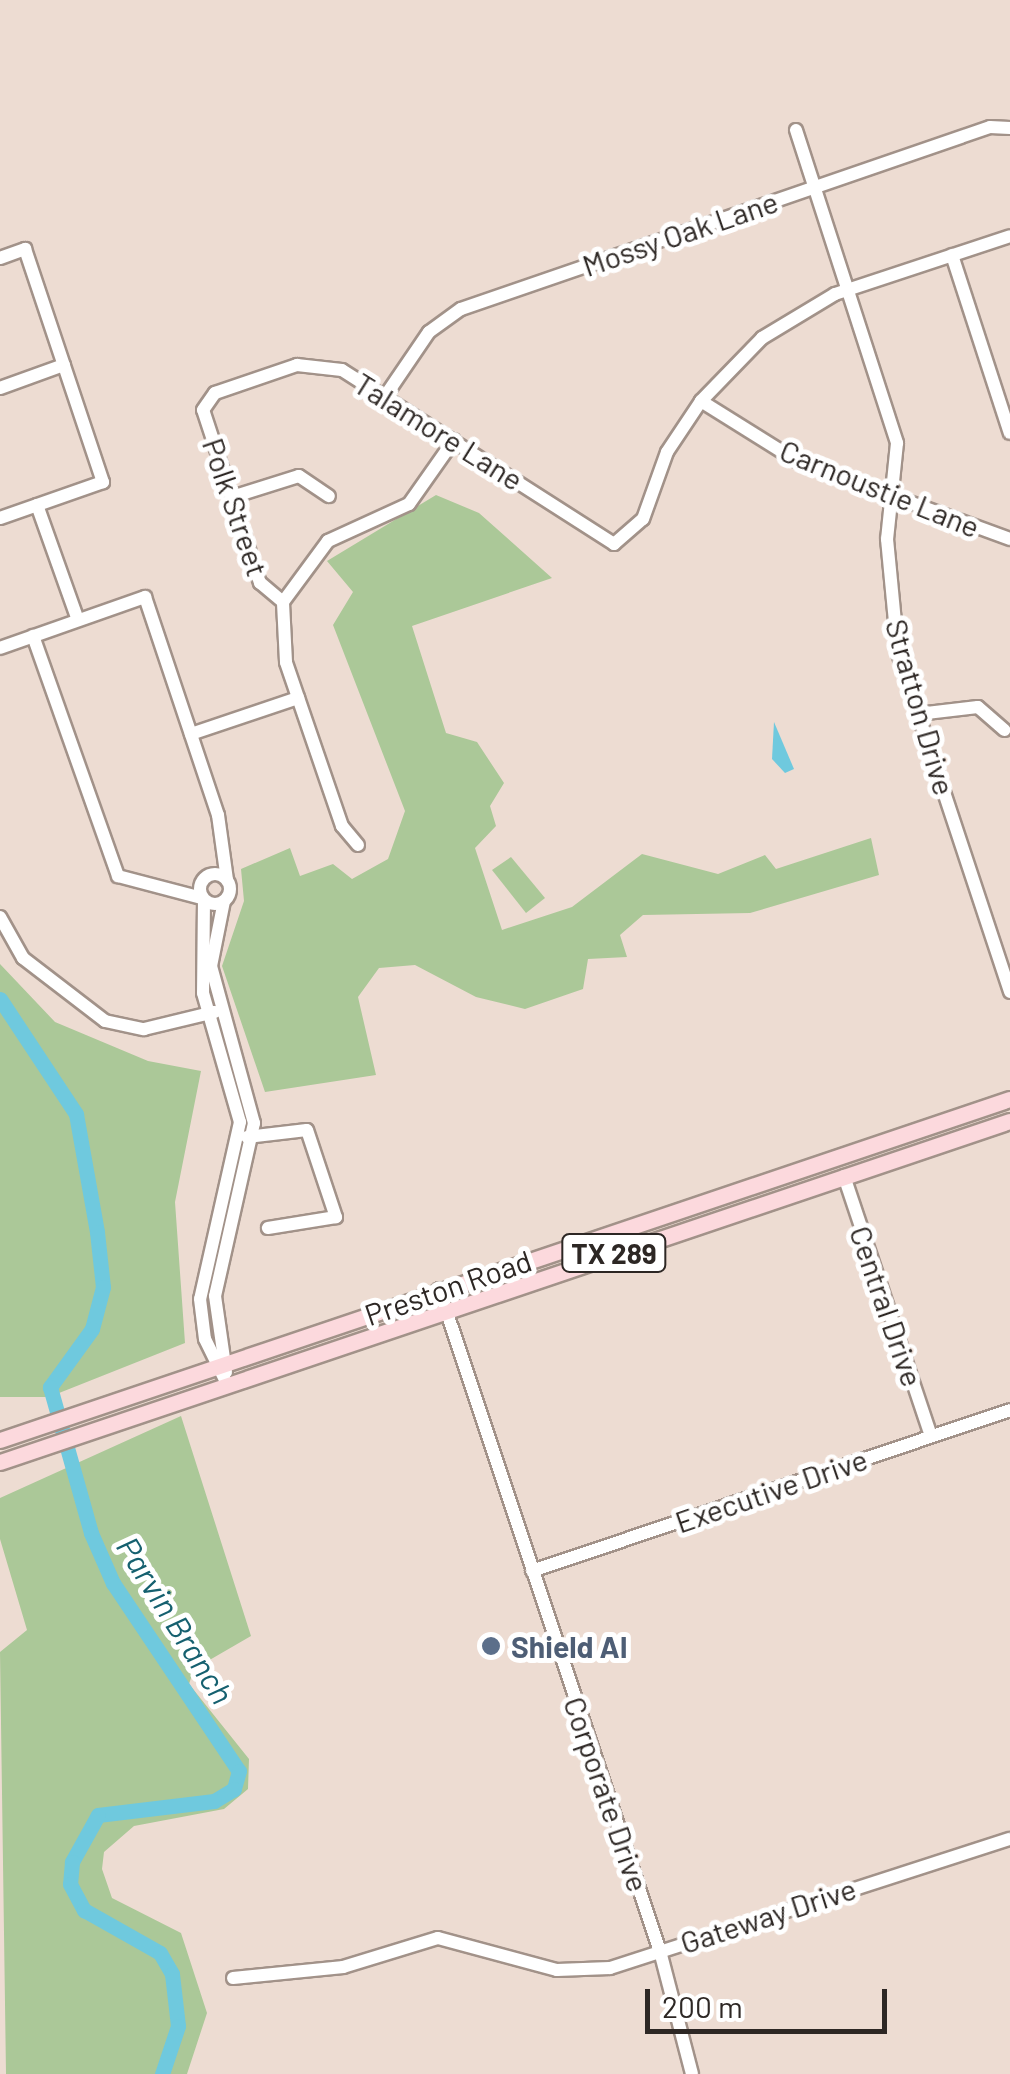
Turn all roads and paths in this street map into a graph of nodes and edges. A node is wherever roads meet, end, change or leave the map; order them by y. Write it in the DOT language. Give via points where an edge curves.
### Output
graph roads {
  1 [pos="1010,128"];
  2 [pos="796,130"];
  3 [pos="814,186"];
  4 [pos="1010,236"];
  5 [pos="952,255"];
  6 [pos="0,258"];
  7 [pos="847,290"];
  8 [pos="64,365"];
  9 [pos="0,388"];
  10 [pos="386,395"];
  11 [pos="702,401"];
  12 [pos="204,402"];
  13 [pos="1010,433"];
  14 [pos="454,440"];
  15 [pos="329,496"];
  16 [pos="894,496"];
  17 [pos="232,497"];
  18 [pos="37,505"];
  19 [pos="0,518"];
  20 [pos="1010,539"];
  21 [pos="283,602"];
  22 [pos="78,620"];
  23 [pos="33,636"];
  24 [pos="0,648"];
  25 [pos="298,698"];
  26 [pos="918,714"];
  27 [pos="1004,730"];
  28 [pos="191,734"];
  29 [pos="358,846"];
  30 [pos="220,852"];
  31 [pos="206,877"];
  32 [pos="226,880"];
  33 [pos="172,883"];
  34 [pos="203,899"];
  35 [pos="224,902"];
  36 [pos="0,917"];
  37 [pos="1010,992"];
  38 [pos="216,1012"];
  39 [pos="1010,1098"];
  40 [pos="1010,1121"];
  41 [pos="246,1137"];
  42 [pos="850,1152"];
  43 [pos="844,1176"];
  44 [pos="700,1202"];
  45 [pos="706,1222"];
  46 [pos="268,1228"];
  47 [pos="439,1289"];
  48 [pos="446,1308"];
  49 [pos="220,1366"];
  50 [pos="226,1384"];
  51 [pos="1010,1410"];
  52 [pos="931,1436"];
  53 [pos="0,1440"];
  54 [pos="2,1461"];
  55 [pos="532,1571"];
  56 [pos="1010,1839"];
  57 [pos="660,1951"];
  58 [pos="233,1978"];
  59 [pos="692,2074"];
  1 -- 3 [label="street, Mossy Oak Lane"];
  2 -- 3 [label="street, Stratton Drive"];
  3 -- 7 [label="street, Stratton Drive"];
  3 -- 10 [label="street, Mossy Oak Lane" via="447,315"];
  4 -- 5 [label="street"];
  5 -- 7 [label="street"];
  5 -- 13 [label="street"];
  6 -- 8 [label="street" via="25,249"];
  7 -- 11 [label="street" via="762,338"];
  7 -- 16 [label="street, Stratton Drive" via="896,443"];
  8 -- 9 [label="street"];
  8 -- 18 [label="street" via="103,482"];
  10 -- 12 [label="street, Talamore Lane" via="312,364"];
  10 -- 14 [label="street, Talamore Lane"];
  11 -- 14 [label="street, Talamore Lane" via="667,452 644,519 607,543"];
  11 -- 16 [label="street, Carnoustie Lane" via="798,462"];
  12 -- 17 [label="street, Polk Street"];
  14 -- 21 [label="street" via="409,504 328,541"];
  15 -- 17 [label="street" via="299,476"];
  16 -- 20 [label="street, Carnoustie Lane"];
  16 -- 26 [label="street, Stratton Drive" via="894,631"];
  17 -- 21 [label="street, Polk Street" via="260,583"];
  18 -- 19 [label="street"];
  18 -- 22 [label="street"];
  21 -- 25 [label="street" via="281,644"];
  22 -- 23 [label="street"];
  22 -- 28 [label="street" via="145,596"];
  23 -- 24 [label="street"];
  23 -- 33 [label="street" via="118,876"];
  25 -- 28 [label="street"];
  25 -- 29 [label="street" via="342,826"];
  26 -- 27 [label="street" via="981,707"];
  26 -- 37 [label="street, Stratton Drive"];
  28 -- 30 [label="street"];
  30 -- 31 [label="street"];
  30 -- 32 [label="street"];
  31 -- 32 [label="street"];
  31 -- 33 [label="street"];
  31 -- 34 [label="street"];
  32 -- 35 [label="street"];
  33 -- 34 [label="street"];
  34 -- 35 [label="street"];
  34 -- 38 [label="street"];
  35 -- 38 [label="street" via="210,947"];
  36 -- 38 [label="street" via="24,958 105,1021 144,1029"];
  38 -- 41 [label="street"];
  39 -- 42 [label="main road, Preston Road / TX 289"];
  40 -- 43 [label="main road, Preston Road / TX 289"];
  41 -- 46 [label="street" via="308,1130 336,1217"];
  41 -- 49 [label="street" via="215,1296"];
  42 -- 43 [label="main road"];
  42 -- 44 [label="main road, Preston Road / TX 289"];
  43 -- 45 [label="main road, Preston Road / TX 289"];
  43 -- 52 [label="street, Central Drive"];
  44 -- 45 [label="main road"];
  44 -- 47 [label="main road, Preston Road / TX 289"];
  45 -- 48 [label="main road, Preston Road / TX 289"];
  47 -- 48 [label="street, Corporate Drive"];
  47 -- 49 [label="main road, Preston Road / TX 289"];
  48 -- 50 [label="main road, Preston Road / TX 289"];
  48 -- 55 [label="street, Corporate Drive"];
  49 -- 50 [label="street"];
  49 -- 53 [label="main road, Preston Road / TX 289"];
  50 -- 54 [label="main road, Preston Road / TX 289"];
  51 -- 52 [label="street, Executive Drive"];
  52 -- 55 [label="street, Executive Drive"];
  55 -- 57 [label="street, Corporate Drive"];
  56 -- 57 [label="street, Gateway Drive"];
  57 -- 58 [label="street, Gateway Drive" via="580,1972 438,1938 343,1966"];
  57 -- 59 [label="street, Corporate Drive"];
}
